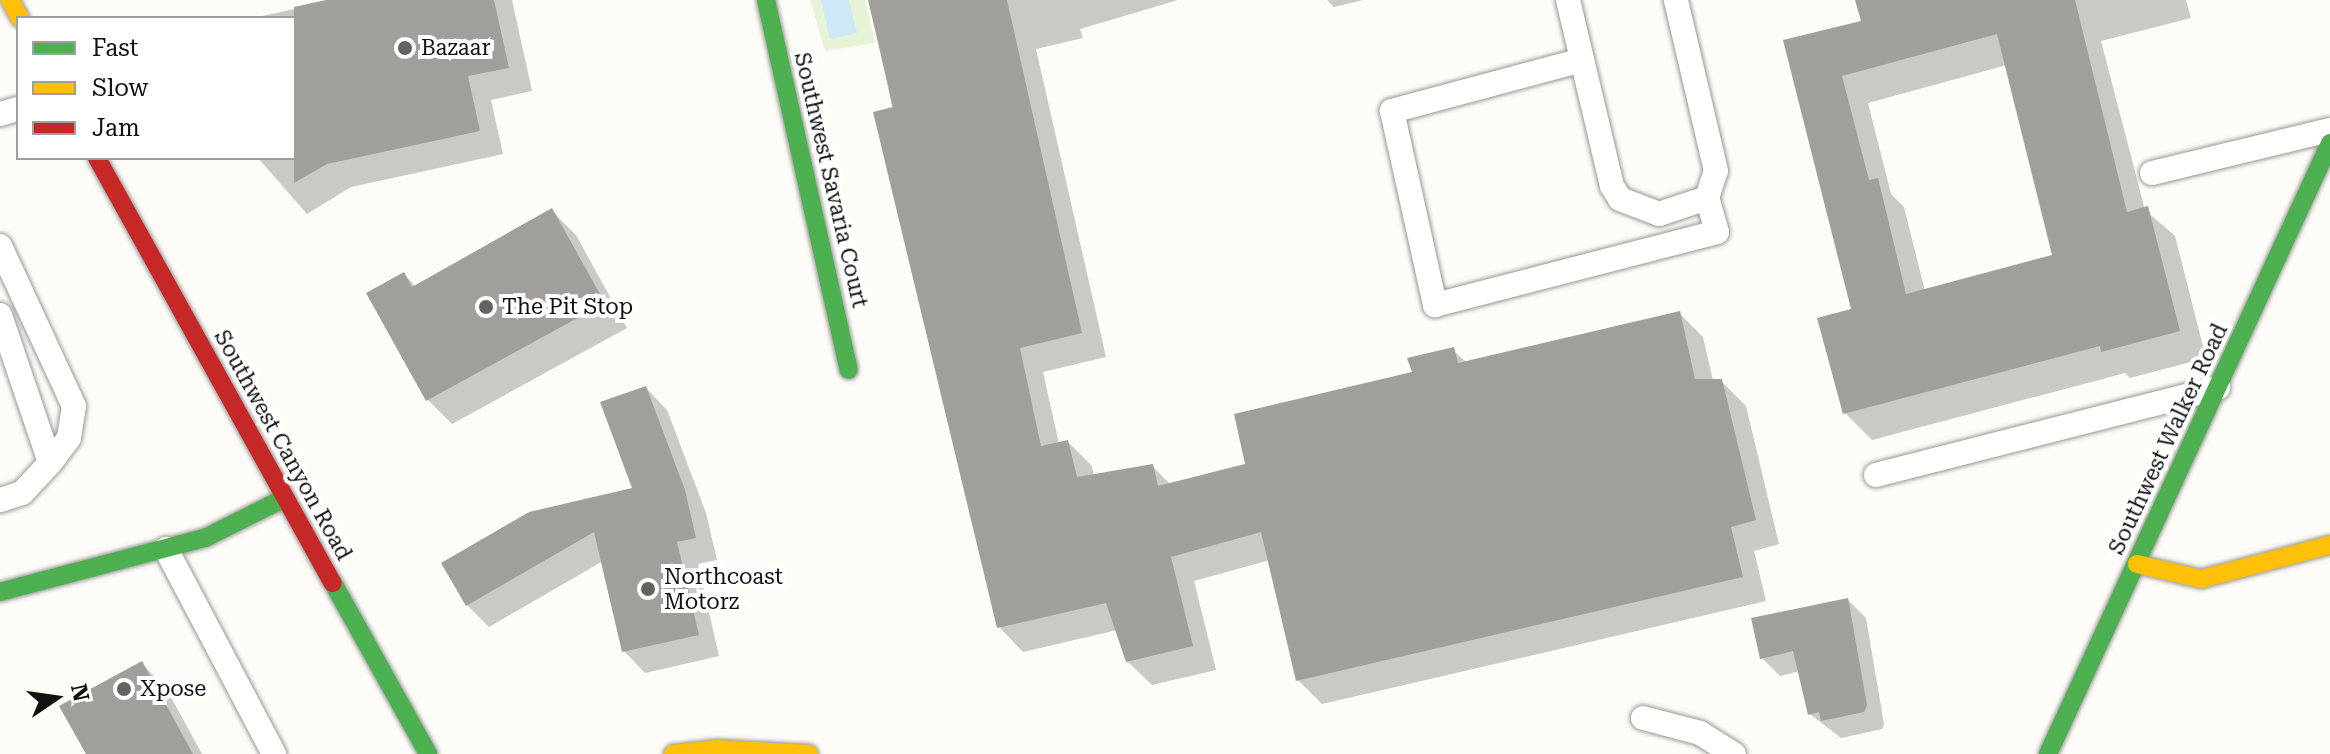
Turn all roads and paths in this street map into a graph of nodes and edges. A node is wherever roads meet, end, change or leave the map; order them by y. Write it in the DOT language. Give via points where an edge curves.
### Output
graph roads {
  1 [pos="766,0"];
  2 [pos="1568,0"];
  3 [pos="1676,0"];
  4 [pos="1582,60"];
  5 [pos="2330,130"];
  6 [pos="2330,143"];
  7 [pos="98,160"];
  8 [pos="2152,173"];
  9 [pos="1707,198"];
  10 [pos="0,246"];
  11 [pos="0,315"];
  12 [pos="849,370"];
  13 [pos="2218,388"];
  14 [pos="50,463"];
  15 [pos="1876,475"];
  16 [pos="285,498"];
  17 [pos="0,500"];
  18 [pos="2330,545"];
  19 [pos="166,549"];
  20 [pos="2137,564"];
  21 [pos="0,592"];
  22 [pos="1643,718"];
  23 [pos="274,754"];
  24 [pos="428,754"];
  25 [pos="673,754"];
  26 [pos="809,754"];
  27 [pos="1734,754"];
  28 [pos="2048,754"];
  1 -- 12 [label="main road, Southwest Savaria Court"];
  2 -- 4 [label="lane"];
  3 -- 9 [label="lane" via="1716,171"];
  4 -- 9 [label="lane" via="1612,186 1620,199 1659,214"];
  4 -- 9 [label="lane" via="1392,111 1435,305 1717,232"];
  5 -- 8 [label="lane"];
  6 -- 13 [label="main road, Southwest Walker Road"];
  7 -- 16 [label="main road, Southwest Canyon Road"];
  10 -- 14 [label="lane" via="74,406 69,438"];
  11 -- 14 [label="lane"];
  13 -- 15 [label="lane"];
  13 -- 20 [label="main road, Southwest Walker Road"];
  14 -- 17 [label="lane" via="22,493"];
  16 -- 19 [label="main road" via="205,538"];
  16 -- 24 [label="main road, Southwest Canyon Road"];
  18 -- 20 [label="main road" via="2201,579"];
  19 -- 21 [label="main road"];
  19 -- 23 [label="lane"];
  20 -- 28 [label="main road, Southwest Walker Road"];
  22 -- 27 [label="lane" via="1700,733"];
  25 -- 26 [label="main road" via="717,749"];
}
